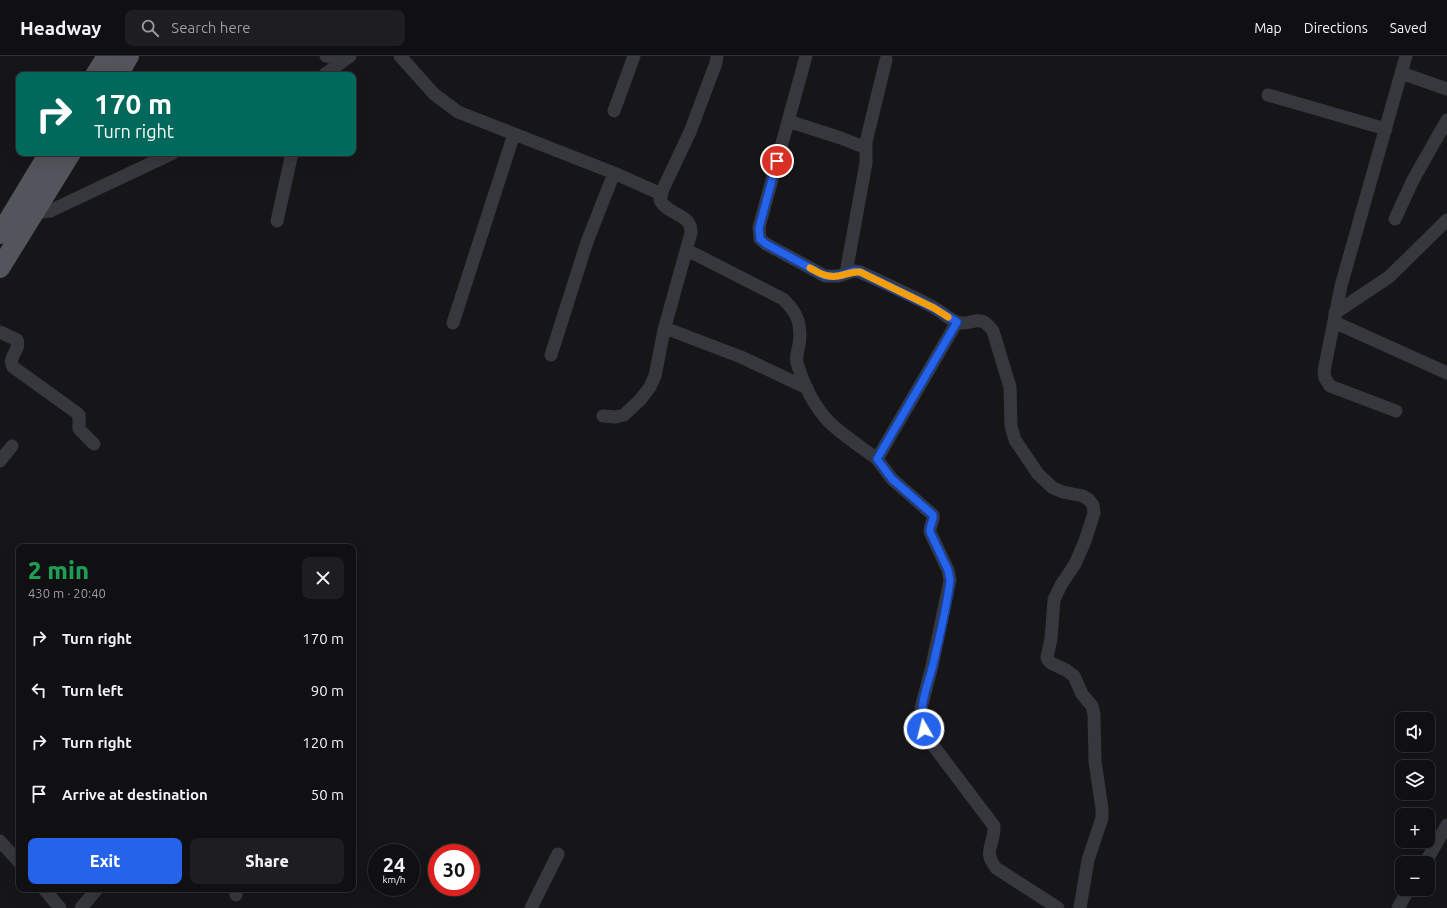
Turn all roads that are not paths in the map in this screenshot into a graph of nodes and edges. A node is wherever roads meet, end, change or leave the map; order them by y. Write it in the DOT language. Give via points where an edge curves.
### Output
graph roads {
  1 [pos="129,56"];
  2 [pos="326,56"];
  3 [pos="400,56"];
  4 [pos="634,56"];
  5 [pos="718,56"];
  6 [pos="806,56"];
  7 [pos="1406,56"];
  8 [pos="346,59"];
  9 [pos="886,60"];
  10 [pos="104,65"];
  11 [pos="328,72"];
  12 [pos="1402,72"];
  13 [pos="1447,89"];
  14 [pos="1268,95"];
  15 [pos="614,111"];
  16 [pos="1447,120"];
  17 [pos="788,121"];
  18 [pos="1386,129"];
  19 [pos="514,134"];
  20 [pos="1443,137"];
  21 [pos="866,148"];
  22 [pos="48,156"];
  23 [pos="69,156"];
  24 [pos="167,156"];
  25 [pos="291,156"];
  26 [pos="614,173"];
  27 [pos="661,194"];
  28 [pos="27,208"];
  29 [pos="1395,219"];
  30 [pos="1447,220"];
  31 [pos="277,221"];
  32 [pos="0,234"];
  33 [pos="687,250"];
  34 [pos="0,268"];
  35 [pos="846,273"];
  36 [pos="1334,318"];
  37 [pos="957,322"];
  38 [pos="453,323"];
  39 [pos="665,328"];
  40 [pos="0,332"];
  41 [pos="551,355"];
  42 [pos="1447,373"];
  43 [pos="807,388"];
  44 [pos="1396,411"];
  45 [pos="603,416"];
  46 [pos="94,444"];
  47 [pos="12,446"];
  48 [pos="877,459"];
  49 [pos="0,461"];
  50 [pos="1447,825"];
  51 [pos="0,841"];
  52 [pos="558,854"];
  53 [pos="1429,856"];
  54 [pos="16,859"];
  55 [pos="47,892"];
  56 [pos="94,892"];
  57 [pos="1405,896"];
  58 [pos="60,908"];
  59 [pos="81,908"];
  60 [pos="531,908"];
  61 [pos="1058,908"];
  62 [pos="1080,908"];
  63 [pos="1398,908"];
  1 -- 10 [label="main road"];
  2 -- 8 [label="street"];
  3 -- 19 [label="street" via="448,106"];
  4 -- 15 [label="street"];
  5 -- 27 [label="street" via="690,132"];
  6 -- 17 [label="street"];
  7 -- 12 [label="street"];
  8 -- 11 [label="street"];
  9 -- 21 [label="street"];
  12 -- 13 [label="street"];
  12 -- 18 [label="street"];
  14 -- 18 [label="street"];
  16 -- 20 [label="street"];
  17 -- 21 [label="street"];
  17 -- 35 [label="street" via="759,228 760,239 825,276"];
  18 -- 36 [label="street"];
  19 -- 26 [label="street"];
  19 -- 38 [label="street"];
  20 -- 29 [label="street" via="1413,180"];
  21 -- 35 [label="street" via="866,163"];
  22 -- 28 [label="main road"];
  23 -- 28 [label="main road"];
  24 -- 28 [label="street" via="50,211"];
  25 -- 31 [label="street"];
  26 -- 27 [label="street"];
  26 -- 41 [label="street" via="587,242"];
  27 -- 33 [label="street" via="662,204 692,226"];
  28 -- 32 [label="main road"];
  28 -- 34 [label="main road"];
  30 -- 36 [label="street" via="1389,276"];
  33 -- 39 [label="street"];
  33 -- 43 [label="street" via="776,296 792,307 800,326 796,360"];
  35 -- 37 [label="street" via="860,272"];
  36 -- 42 [label="street"];
  36 -- 44 [label="street" via="1324,371 1330,386"];
  37 -- 48 [label="street"];
  37 -- 62 [label="street" via="982,321 993,331 1010,387 1012,433 1038,474 1053,488 1083,496 1093,505 1094,513 1085,541 1054,600 1051,639 1046,657 1051,663 1074,676 1094,714 1095,762 1102,818 1088,860"];
  39 -- 43 [label="street" via="741,357"];
  39 -- 45 [label="street" via="655,376 650,387 624,415"];
  40 -- 46 [label="street" via="17,340 17,349 11,358 13,368 77,413 79,429"];
  43 -- 48 [label="street" via="828,421"];
  47 -- 49 [label="street"];
  48 -- 61 [label="street" via="892,479 933,515 929,526 930,532 950,580 921,708 924,729 929,740 994,826 988,854 996,868"];
  50 -- 53 [label="street"];
  51 -- 54 [label="street"];
  52 -- 60 [label="street"];
  55 -- 58 [label="street"];
  56 -- 59 [label="street"];
  57 -- 63 [label="street"];
}
